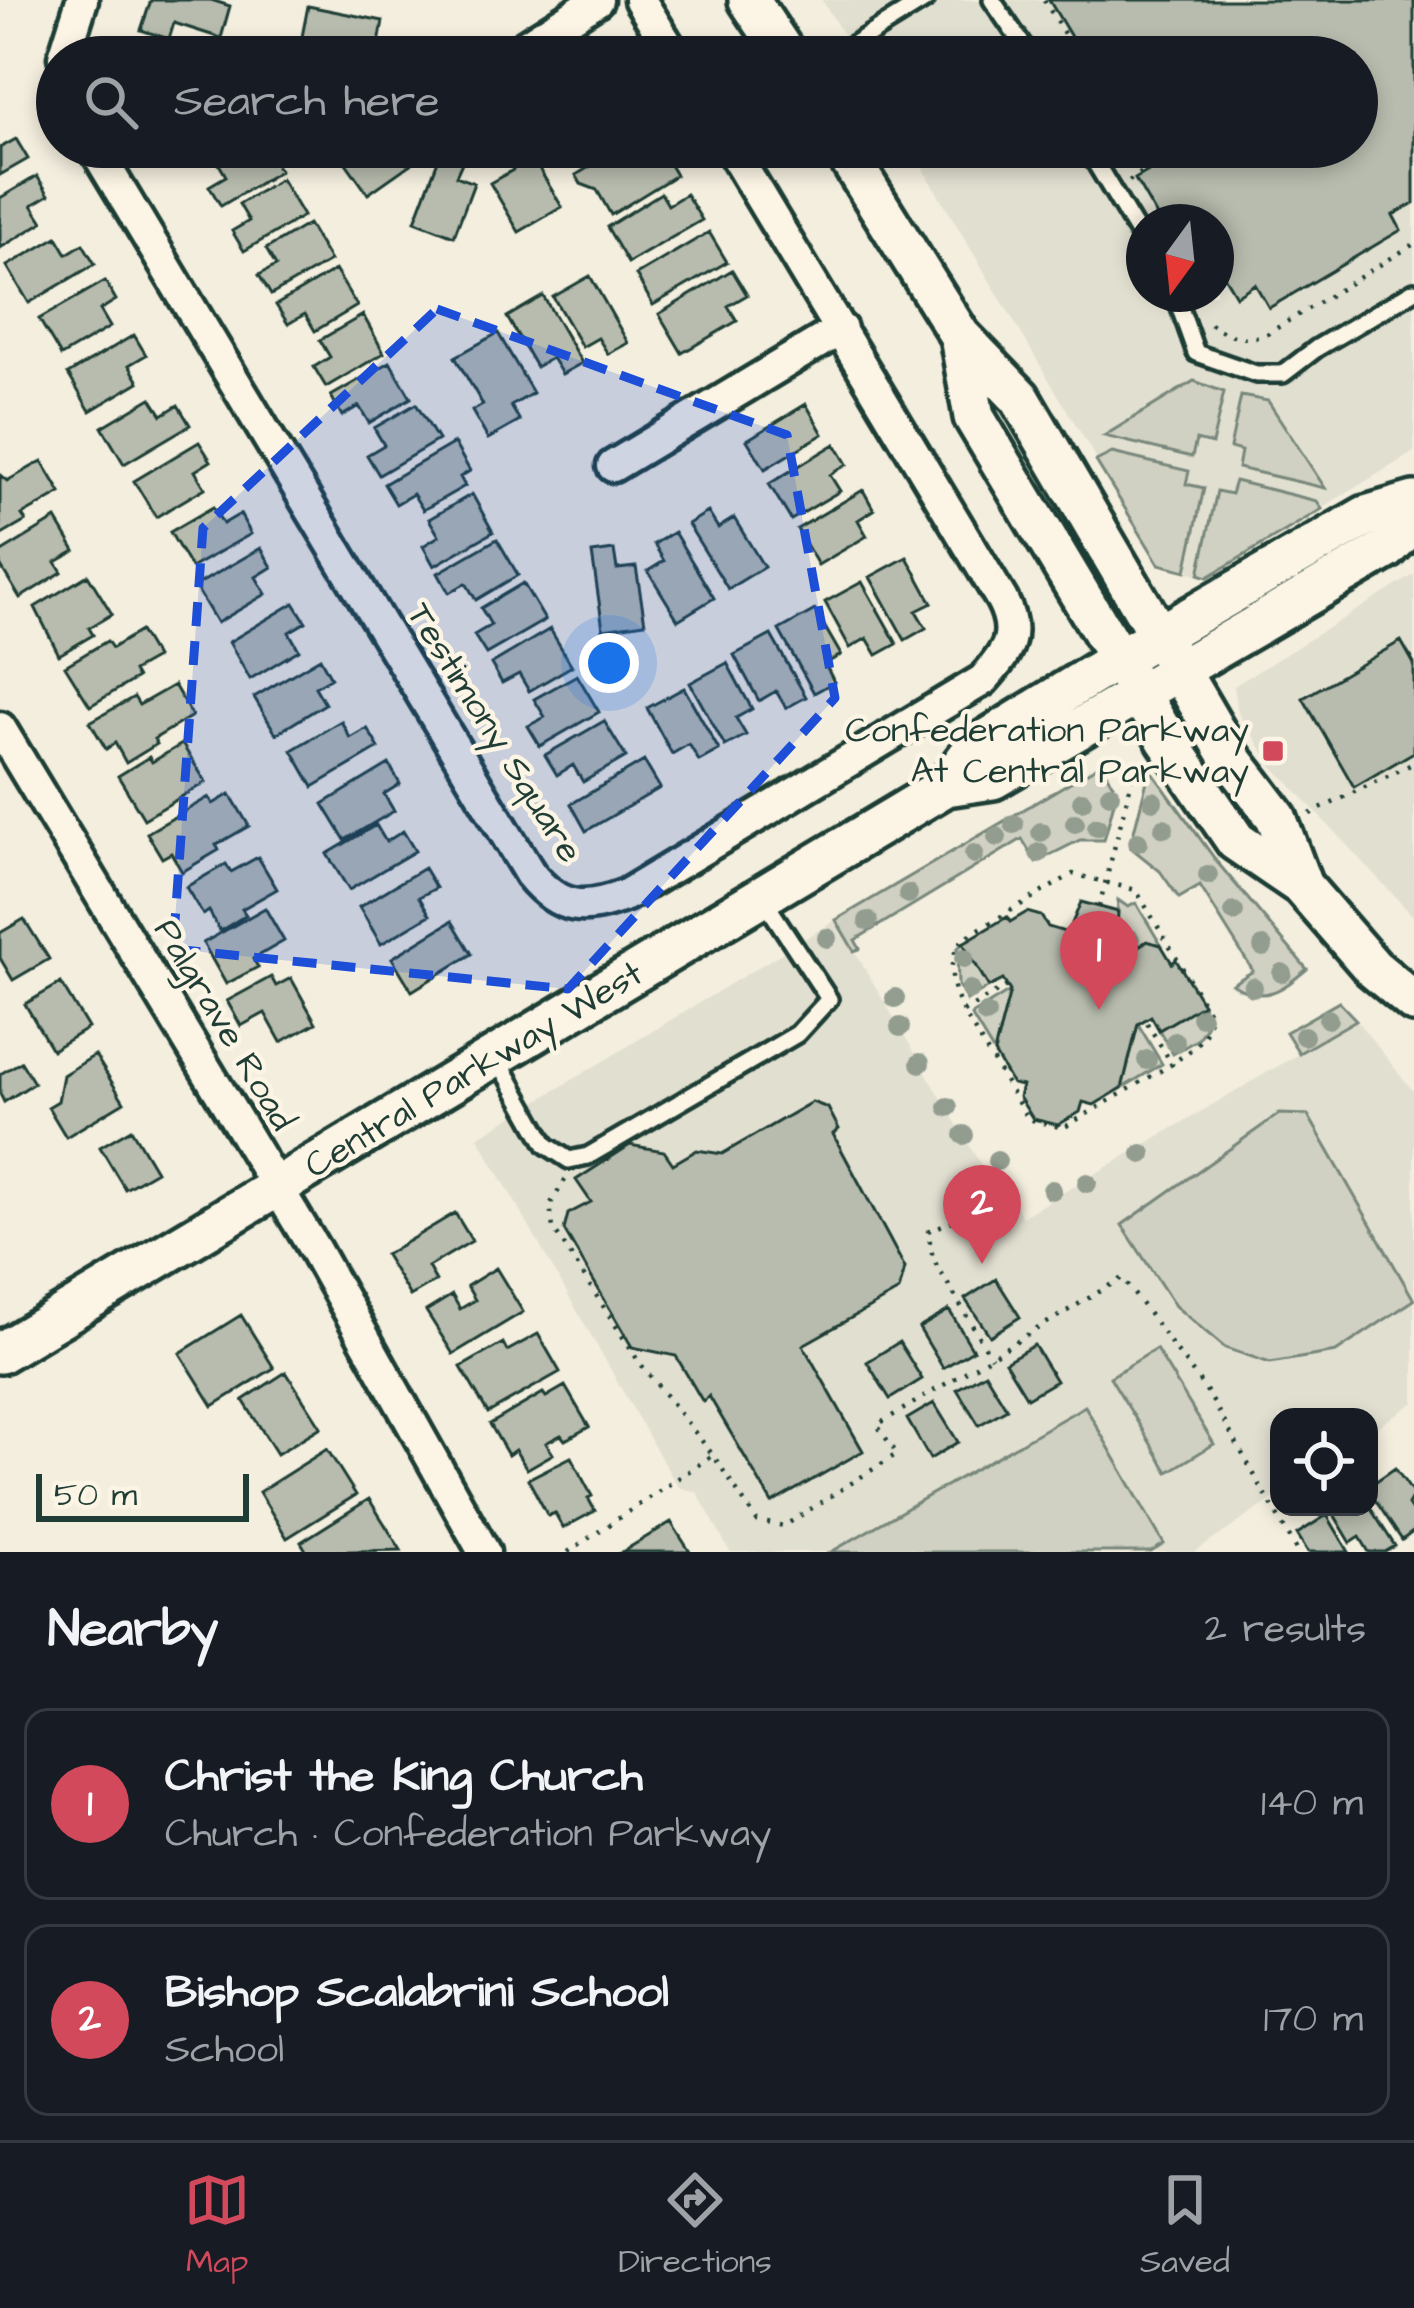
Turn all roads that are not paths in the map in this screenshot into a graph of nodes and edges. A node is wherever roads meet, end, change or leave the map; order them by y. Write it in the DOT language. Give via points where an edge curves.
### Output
graph roads {
  1 [pos="82,0"];
  2 [pos="597,0"];
  3 [pos="640,0"];
  4 [pos="749,0"];
  5 [pos="925,0"];
  6 [pos="992,0"];
  7 [pos="71,36"];
  8 [pos="541,36"];
  9 [pos="662,36"];
  10 [pos="773,36"];
  11 [pos="866,36"];
  12 [pos="1017,36"];
  13 [pos="107,168"];
  14 [pos="743,168"];
  15 [pos="855,168"];
  16 [pos="1099,168"];
  17 [pos="1126,213"];
  18 [pos="1414,292"];
  19 [pos="1181,312"];
  20 [pos="841,329"];
  21 [pos="960,336"];
  22 [pos="613,466"];
  23 [pos="1414,502"];
  24 [pos="1414,520"];
  25 [pos="1160,635"];
  26 [pos="1118,659"];
  27 [pos="1180,670"];
  28 [pos="1139,693"];
  29 [pos="0,728"];
  30 [pos="946,786"];
  31 [pos="1302,886"];
  32 [pos="762,897"];
  33 [pos="1414,1003"];
  34 [pos="496,1057"];
  35 [pos="277,1189"];
  36 [pos="0,1353"];
  37 [pos="484,1552"];
  1 -- 7 [label="street"];
  2 -- 8 [label="street"];
  3 -- 9 [label="street"];
  4 -- 10 [label="street"];
  5 -- 11 [label="lane"];
  6 -- 12 [label="lane"];
  13 -- 20 [label="street, Testimony Square" via="530,874 569,904 593,908 626,895 983,680 1001,660 1012,620"];
  14 -- 20 [label="street, Testimony Square"];
  15 -- 21 [label="street"];
  16 -- 17 [label="lane"];
  18 -- 19 [label="lane" via="1283,374 1256,374 1196,353"];
  20 -- 22 [label="street"];
  21 -- 25 [label="street" via="1020,398"];
  21 -- 26 [label="street" via="974,417"];
  23 -- 25 [label="street, Central Parkway West" via="1366,516"];
  24 -- 27 [label="street, Central Parkway West" via="1387,549"];
  25 -- 26 [label="street, Central Parkway West"];
  25 -- 27 [label="street"];
  26 -- 28 [label="street"];
  26 -- 30 [label="street, Central Parkway West" via="975,747"];
  27 -- 28 [label="street, Central Parkway West"];
  27 -- 31 [label="street" via="1276,817"];
  28 -- 30 [label="street, Central Parkway West" via="993,779"];
  28 -- 31 [label="street" via="1236,841"];
  29 -- 35 [label="street, Palgrave Road"];
  30 -- 32 [label="street, Central Parkway West"];
  31 -- 33 [label="street"];
  32 -- 34 [label="street, Central Parkway West"];
  32 -- 34 [label="lane" via="829,999 797,1034 569,1160 546,1145"];
  34 -- 35 [label="street, Central Parkway West"];
  35 -- 36 [label="street, Central Parkway West"];
  35 -- 37 [label="street, Palgrave Road"];
}
